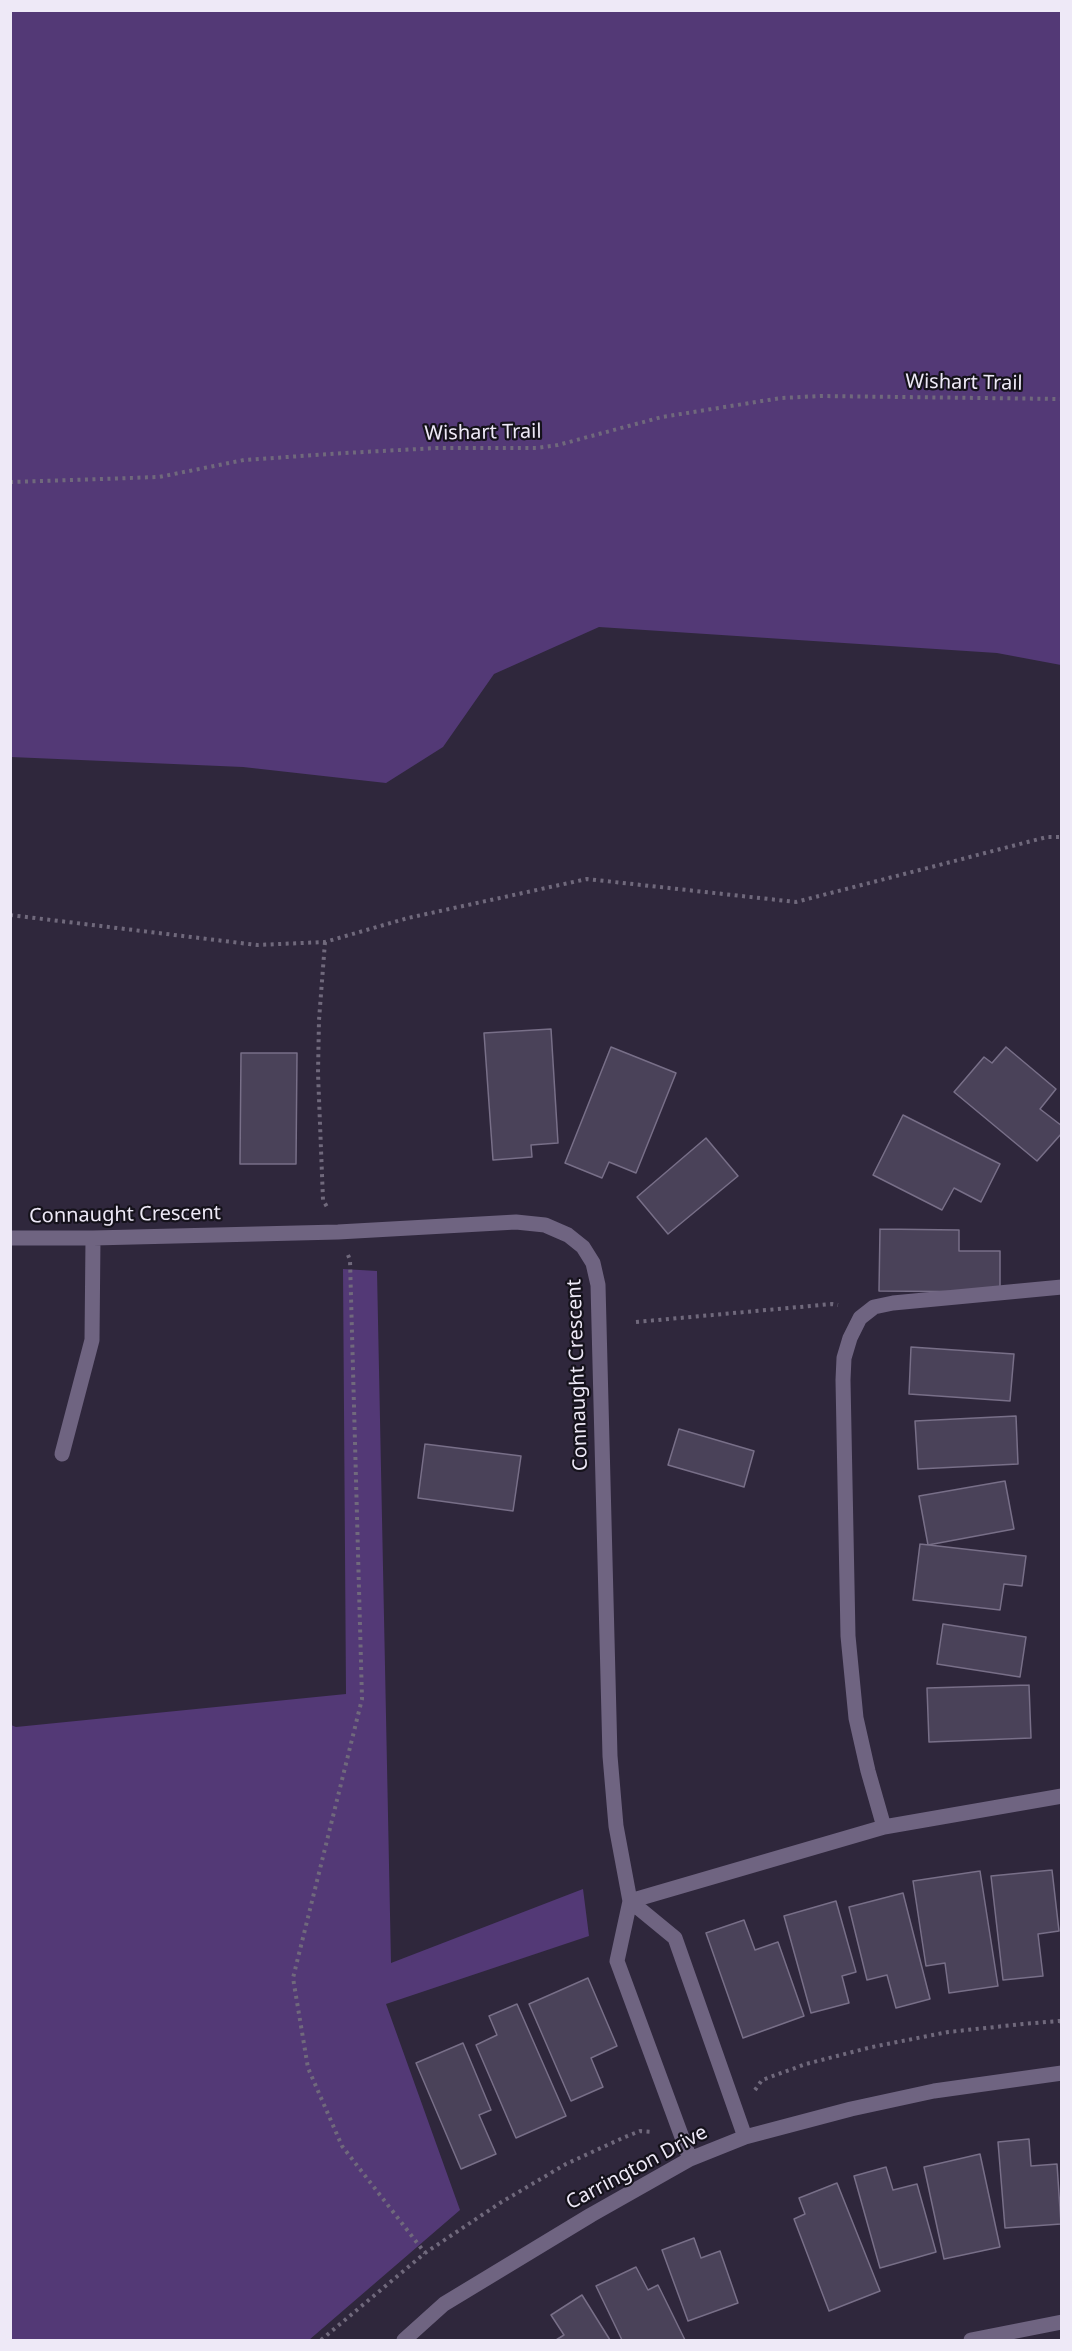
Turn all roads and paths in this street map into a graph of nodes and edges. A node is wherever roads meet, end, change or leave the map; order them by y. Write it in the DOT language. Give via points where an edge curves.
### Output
graph roads {
  1 [pos="1062,399"];
  2 [pos="10,482"];
  3 [pos="1062,837"];
  4 [pos="10,915"];
  5 [pos="325,942"];
  6 [pos="323,1200"];
  7 [pos="10,1238"];
  8 [pos="93,1238"];
  9 [pos="350,1260"];
  10 [pos="1062,1287"];
  11 [pos="868,1311"];
  12 [pos="636,1322"];
  13 [pos="63,1455"];
  14 [pos="1062,1796"];
  15 [pos="884,1827"];
  16 [pos="630,1901"];
  17 [pos="1062,2022"];
  18 [pos="1062,2073"];
  19 [pos="733,2101"];
  20 [pos="677,2123"];
  21 [pos="745,2137"];
  22 [pos="690,2159"];
  23 [pos="425,2253"];
  24 [pos="1062,2322"];
  25 [pos="321,2340"];
  26 [pos="404,2340"];
  27 [pos="971,2340"];
  1 -- 2 [label="path, Wishart Trail" via="781,398 662,417 536,448 345,453 244,460 159,477"];
  3 -- 5 [label="path" via="1047,837 796,902 587,879 408,918"];
  4 -- 5 [label="path" via="257,945"];
  5 -- 6 [label="path" via="318,1062"];
  7 -- 8 [label="street, Connaught Crescent"];
  8 -- 13 [label="street" via="92,1340"];
  8 -- 16 [label="street, Connaught Crescent" via="338,1232 516,1222 545,1225 583,1247 593,1263 598,1285 610,1756 616,1826"];
  9 -- 23 [label="path" via="362,1699 293,1978 308,2068 342,2146"];
  10 -- 11 [label="street" via="892,1303"];
  11 -- 12 [label="path" via="832,1304"];
  11 -- 15 [label="street" via="860,1318 844,1358 848,1636 856,1718"];
  14 -- 15 [label="street"];
  15 -- 16 [label="street"];
  16 -- 19 [label="street" via="675,1938"];
  16 -- 20 [label="street, Connaught Crescent" via="617,1961"];
  17 -- 19 [label="path" via="948,2032 872,2047 762,2080 754,2092"];
  18 -- 21 [label="street, Carrington Drive" via="934,2091"];
  19 -- 21 [label="street"];
  20 -- 22 [label="street, Connaught Crescent"];
  20 -- 23 [label="path" via="654,2132 640,2131 566,2164"];
  21 -- 22 [label="street, Carrington Drive"];
  22 -- 26 [label="street, Carrington Drive" via="444,2304"];
  23 -- 25 [label="path"];
  24 -- 27 [label="street"];
}
